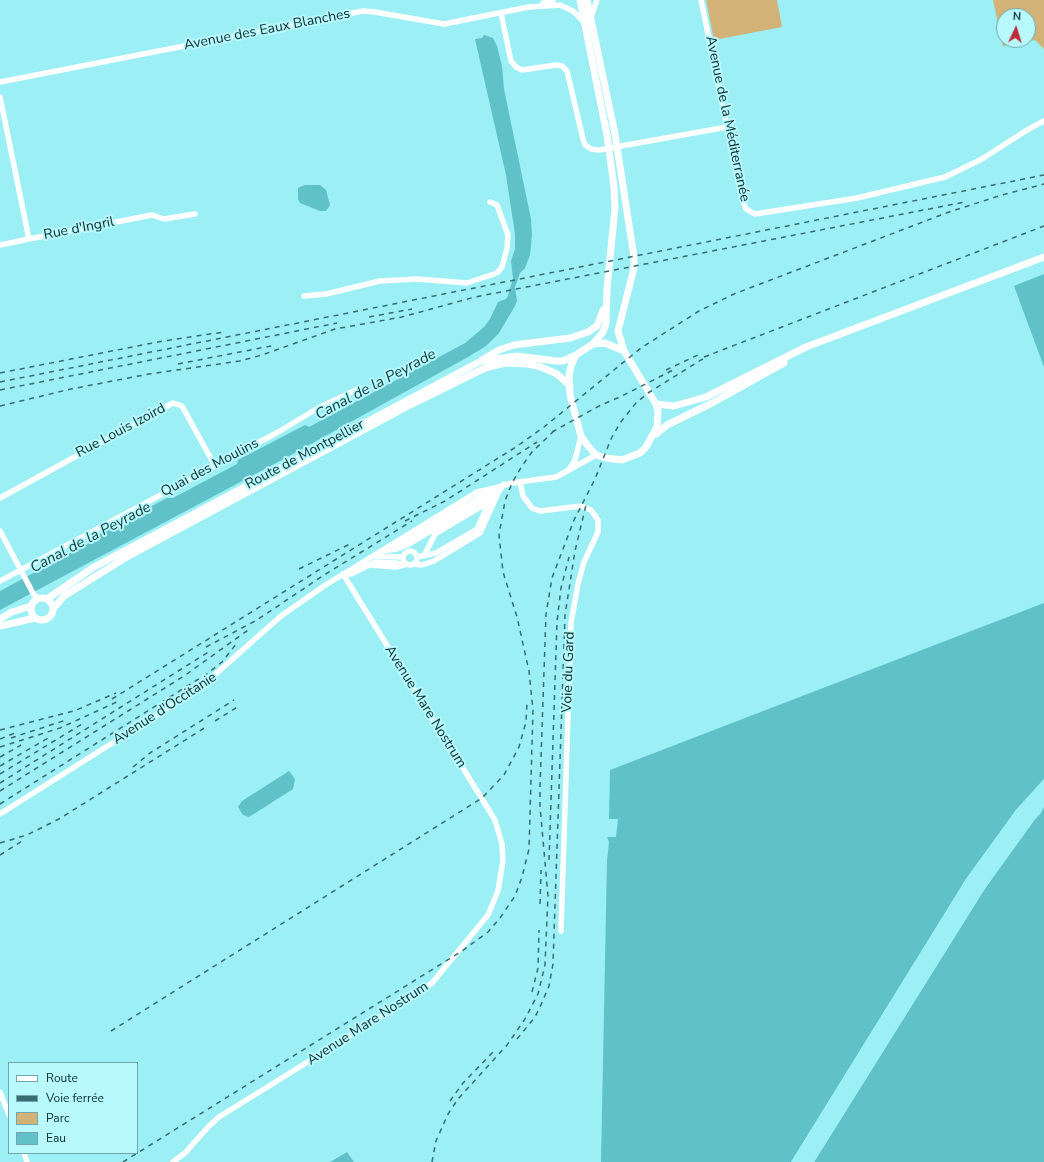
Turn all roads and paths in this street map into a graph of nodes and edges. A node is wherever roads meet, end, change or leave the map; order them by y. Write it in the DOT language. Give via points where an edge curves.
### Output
graph roads {
  1 [pos="553,0"];
  2 [pos="580,0"];
  3 [pos="588,0"];
  4 [pos="597,0"];
  5 [pos="701,0"];
  6 [pos="535,6"];
  7 [pos="501,12"];
  8 [pos="591,17"];
  9 [pos="584,22"];
  10 [pos="0,82"];
  11 [pos="0,97"];
  12 [pos="1044,121"];
  13 [pos="727,127"];
  14 [pos="490,202"];
  15 [pos="195,214"];
  16 [pos="29,239"];
  17 [pos="0,245"];
  18 [pos="1044,257"];
  19 [pos="304,296"];
  20 [pos="606,300"];
  21 [pos="826,340"];
  22 [pos="593,344"];
  23 [pos="625,352"];
  24 [pos="576,355"];
  25 [pos="481,361"];
  26 [pos="570,386"];
  27 [pos="356,390"];
  28 [pos="654,401"];
  29 [pos="580,436"];
  30 [pos="654,436"];
  31 [pos="596,455"];
  32 [pos="215,466"];
  33 [pos="568,471"];
  34 [pos="520,482"];
  35 [pos="504,484"];
  36 [pos="495,488"];
  37 [pos="0,498"];
  38 [pos="489,502"];
  39 [pos="0,531"];
  40 [pos="380,551"];
  41 [pos="425,554"];
  42 [pos="370,556"];
  43 [pos="404,557"];
  44 [pos="416,557"];
  45 [pos="408,565"];
  46 [pos="21,570"];
  47 [pos="343,574"];
  48 [pos="0,581"];
  49 [pos="47,599"];
  50 [pos="35,600"];
  51 [pos="53,609"];
  52 [pos="35,618"];
  53 [pos="0,619"];
  54 [pos="0,626"];
  55 [pos="0,814"];
  56 [pos="561,931"];
  57 [pos="0,1092"];
  58 [pos="8,1112"];
  59 [pos="173,1162"];
  1 -- 6 [label="street, Avenue des Eaux Blanches"];
  2 -- 9 [label="main road"];
  3 -- 8 [label="main road"];
  4 -- 8 [label="street"];
  5 -- 13 [label="street, Avenue de la Méditerranée"];
  6 -- 7 [label="street, Avenue des Eaux Blanches"];
  6 -- 9 [label="street, Avenue des Eaux Blanches" via="560,5 573,11"];
  7 -- 10 [label="street, Avenue des Eaux Blanches" via="444,24 363,12"];
  7 -- 13 [label="street" via="511,61 516,67 522,70 556,65 567,71 583,139 585,145 591,149 599,150"];
  8 -- 23 [label="main road" via="615,134 632,244 634,268 618,331"];
  9 -- 20 [label="main road" via="607,135 615,208"];
  11 -- 16 [label="street, Rue d'Ingril"];
  12 -- 13 [label="street, Avenue de la Méditerranée" via="982,159 945,176 857,198 756,214 746,209 742,199"];
  14 -- 19 [label="street" via="497,205 508,235 502,267 497,273 467,283 417,279 380,281 326,294"];
  15 -- 16 [label="street, Rue d'Ingril" via="164,219 152,214"];
  16 -- 17 [label="street"];
  18 -- 21 [label="main road"];
  20 -- 22 [label="main road" via="606,324"];
  20 -- 25 [label="main road" via="597,326 588,332 570,338 514,345 492,353"];
  21 -- 28 [label="main road" via="806,347 706,397 689,403 666,406"];
  21 -- 30 [label="main road" via="667,425"];
  22 -- 23 [label="main road" via="605,343"];
  22 -- 24 [label="main road"];
  23 -- 28 [label="main road"];
  24 -- 25 [label="main road, Route de Montpellier" via="563,361 516,356"];
  24 -- 26 [label="main road" via="571,366"];
  25 -- 49 [label="main road, Route de Montpellier" via="94,567"];
  26 -- 29 [label="main road"];
  26 -- 51 [label="main road, Route de Montpellier" via="557,374 528,364 505,363 485,368 403,409 125,558 64,596"];
  27 -- 32 [label="street, Quai des Moulins" via="312,411 297,422"];
  28 -- 30 [label="main road" via="657,426"];
  29 -- 31 [label="main road"];
  29 -- 33 [label="street" via="575,460"];
  30 -- 31 [label="main road" via="646,447 632,457 622,460"];
  31 -- 33 [label="street, Avenue d'Occitanie"];
  32 -- 37 [label="street, Rue Louis Izoird" via="182,406 173,403"];
  32 -- 46 [label="street, Quai des Moulins"];
  33 -- 34 [label="street, Avenue d'Occitanie" via="556,477"];
  34 -- 35 [label="street, Avenue d'Occitanie"];
  34 -- 56 [label="street, Voie du Gard" via="523,496 532,508 540,511 581,506 591,510 598,520 598,532 584,562 578,584 571,623"];
  35 -- 36 [label="street, Avenue d'Occitanie"];
  35 -- 45 [label="street" via="480,533 434,561 422,565"];
  36 -- 38 [label="street"];
  36 -- 40 [label="street, Avenue d'Occitanie" via="477,492"];
  36 -- 40 [label="street, Avenue d'Occitanie" via="482,500 409,544 397,549"];
  38 -- 41 [label="street" via="435,534"];
  38 -- 41 [label="street" via="477,529 436,553"];
  39 -- 46 [label="street"];
  40 -- 42 [label="street, Avenue d'Occitanie"];
  41 -- 44 [label="street"];
  42 -- 43 [label="street"];
  42 -- 47 [label="street, Avenue d'Occitanie"];
  43 -- 44 [label="street" via="410,552"];
  43 -- 45 [label="street"];
  44 -- 45 [label="street" via="416,561"];
  45 -- 47 [label="street" via="380,562 369,564 351,574"];
  46 -- 48 [label="street, Quai des Moulins"];
  46 -- 50 [label="street"];
  47 -- 55 [label="street, Avenue d'Occitanie" via="281,616 201,687"];
  47 -- 59 [label="street, Avenue Mare Nostrum" via="495,820 502,844 503,860 498,891 488,915 432,983 219,1117"];
  49 -- 50 [label="main road"];
  49 -- 51 [label="main road" via="52,603"];
  50 -- 52 [label="main road" via="32,613"];
  50 -- 53 [label="main road"];
  51 -- 52 [label="main road" via="48,618"];
  52 -- 54 [label="main road"];
  57 -- 58 [label="street"];
}
